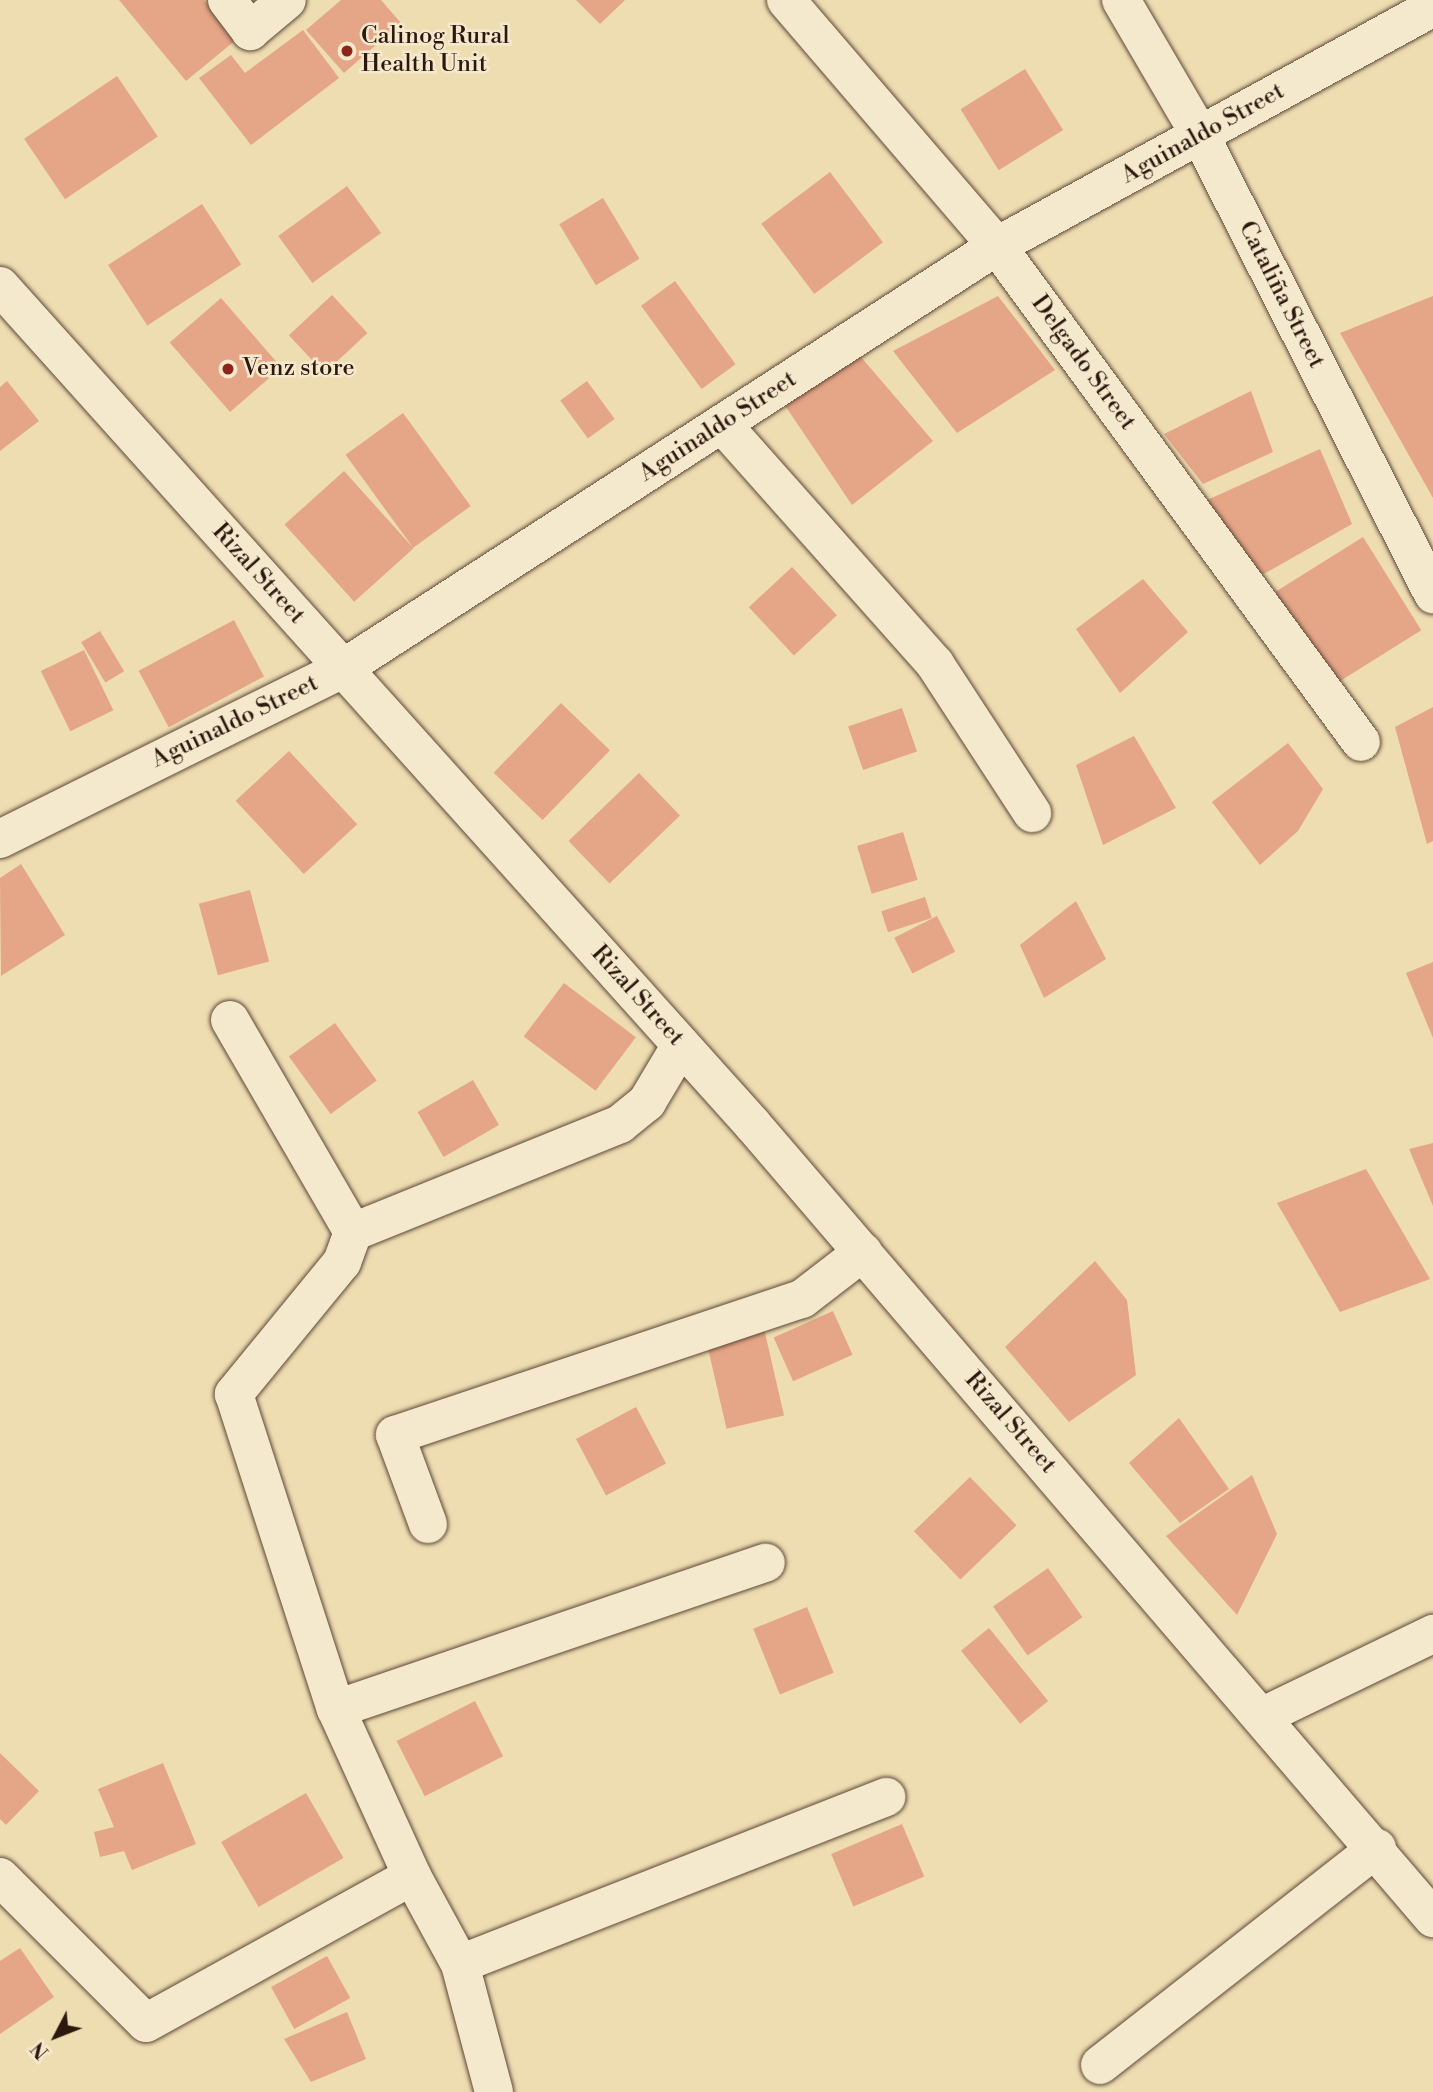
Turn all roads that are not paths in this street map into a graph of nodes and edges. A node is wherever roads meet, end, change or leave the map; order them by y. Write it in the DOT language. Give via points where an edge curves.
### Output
graph roads {
  1 [pos="227,0"];
  2 [pos="287,0"];
  3 [pos="786,0"];
  4 [pos="1121,0"];
  5 [pos="1433,7"];
  6 [pos="1201,137"];
  7 [pos="997,246"];
  8 [pos="0,285"];
  9 [pos="722,424"];
  10 [pos="1433,594"];
  11 [pos="342,669"];
  12 [pos="1361,742"];
  13 [pos="1032,813"];
  14 [pos="0,839"];
  15 [pos="230,1020"];
  16 [pos="681,1045"];
  17 [pos="354,1232"];
  18 [pos="863,1252"];
  19 [pos="428,1524"];
  20 [pos="766,1563"];
  21 [pos="1433,1634"];
  22 [pos="336,1709"];
  23 [pos="1263,1716"];
  24 [pos="887,1797"];
  25 [pos="1377,1848"];
  26 [pos="412,1876"];
  27 [pos="0,1877"];
  28 [pos="1433,1918"];
  29 [pos="460,1964"];
  30 [pos="1100,2065"];
  31 [pos="494,2092"];
  1 -- 2 [label="street" via="250,31"];
  3 -- 7 [label="street, Delgado Street"];
  4 -- 6 [label="street, Cataliña Street"];
  5 -- 6 [label="street, Aguinaldo Street"];
  6 -- 7 [label="street, Aguinaldo Street"];
  6 -- 10 [label="street, Cataliña Street"];
  7 -- 9 [label="street, Aguinaldo Street"];
  7 -- 12 [label="street, Delgado Street"];
  8 -- 11 [label="street, Rizal Street"];
  9 -- 11 [label="street, Aguinaldo Street"];
  9 -- 13 [label="street" via="935,664"];
  11 -- 14 [label="street, Aguinaldo Street"];
  11 -- 16 [label="street, Rizal Street"];
  15 -- 17 [label="street"];
  16 -- 17 [label="street" via="647,1102 620,1124"];
  16 -- 18 [label="street, Rizal Street"];
  17 -- 22 [label="street" via="342,1262 234,1394"];
  18 -- 19 [label="street" via="802,1299 395,1435"];
  18 -- 23 [label="street, Rizal Street"];
  20 -- 22 [label="street"];
  21 -- 23 [label="street"];
  22 -- 26 [label="street"];
  23 -- 25 [label="street, Rizal Street"];
  24 -- 29 [label="street"];
  25 -- 28 [label="street, Rizal Street"];
  25 -- 30 [label="street"];
  26 -- 27 [label="street" via="146,2024"];
  26 -- 29 [label="street"];
  29 -- 31 [label="street"];
}
